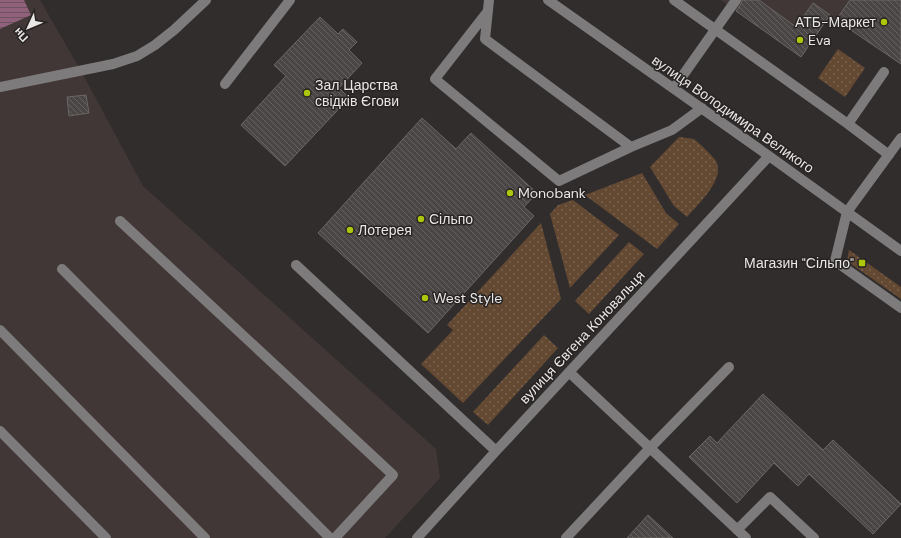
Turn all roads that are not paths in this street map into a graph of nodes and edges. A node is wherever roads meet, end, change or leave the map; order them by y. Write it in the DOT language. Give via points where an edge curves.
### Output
graph roads {
  1 [pos="206,0"];
  2 [pos="290,0"];
  3 [pos="489,0"];
  4 [pos="548,0"];
  5 [pos="674,0"];
  6 [pos="736,0"];
  7 [pos="488,11"];
  8 [pos="715,30"];
  9 [pos="884,72"];
  10 [pos="225,84"];
  11 [pos="0,87"];
  12 [pos="674,88"];
  13 [pos="702,108"];
  14 [pos="848,124"];
  15 [pos="901,138"];
  16 [pos="632,147"];
  17 [pos="889,155"];
  18 [pos="769,156"];
  19 [pos="847,212"];
  20 [pos="120,221"];
  21 [pos="901,251"];
  22 [pos="296,265"];
  23 [pos="62,269"];
  24 [pos="901,308"];
  25 [pos="0,330"];
  26 [pos="729,367"];
  27 [pos="569,372"];
  28 [pos="0,431"];
  29 [pos="650,448"];
  30 [pos="496,451"];
  31 [pos="737,530"];
  32 [pos="106,538"];
  33 [pos="205,538"];
  34 [pos="330,538"];
  35 [pos="335,538"];
  36 [pos="417,538"];
  37 [pos="566,538"];
  38 [pos="746,538"];
  39 [pos="814,538"];
  1 -- 11 [label="street" via="174,30 137,56 113,64"];
  2 -- 10 [label="street"];
  3 -- 7 [label="street"];
  4 -- 12 [label="street, вулиця Володимира Великого"];
  5 -- 8 [label="street"];
  6 -- 8 [label="street"];
  7 -- 16 [label="street" via="485,39"];
  7 -- 16 [label="street" via="435,79 560,181"];
  8 -- 12 [label="street"];
  8 -- 14 [label="street"];
  9 -- 14 [label="street"];
  12 -- 13 [label="street, вулиця Володимира Великого"];
  13 -- 16 [label="street" via="672,130"];
  13 -- 18 [label="street, вулиця Володимира Великого"];
  14 -- 17 [label="street"];
  15 -- 17 [label="street"];
  17 -- 19 [label="street"];
  18 -- 19 [label="street, вулиця Володимира Великого"];
  18 -- 27 [label="street, вулиця Євгена Коновальця"];
  19 -- 21 [label="street, вулиця Володимира Великого"];
  19 -- 24 [label="street" via="835,261"];
  20 -- 35 [label="street" via="393,476"];
  22 -- 30 [label="street"];
  23 -- 34 [label="street"];
  25 -- 33 [label="street"];
  26 -- 29 [label="street"];
  27 -- 29 [label="street"];
  27 -- 30 [label="street, вулиця Євгена Коновальця"];
  28 -- 32 [label="street"];
  29 -- 31 [label="street"];
  29 -- 37 [label="street"];
  30 -- 36 [label="street, вулиця Євгена Коновальця"];
  31 -- 38 [label="street"];
  31 -- 39 [label="street" via="770,497"];
}
